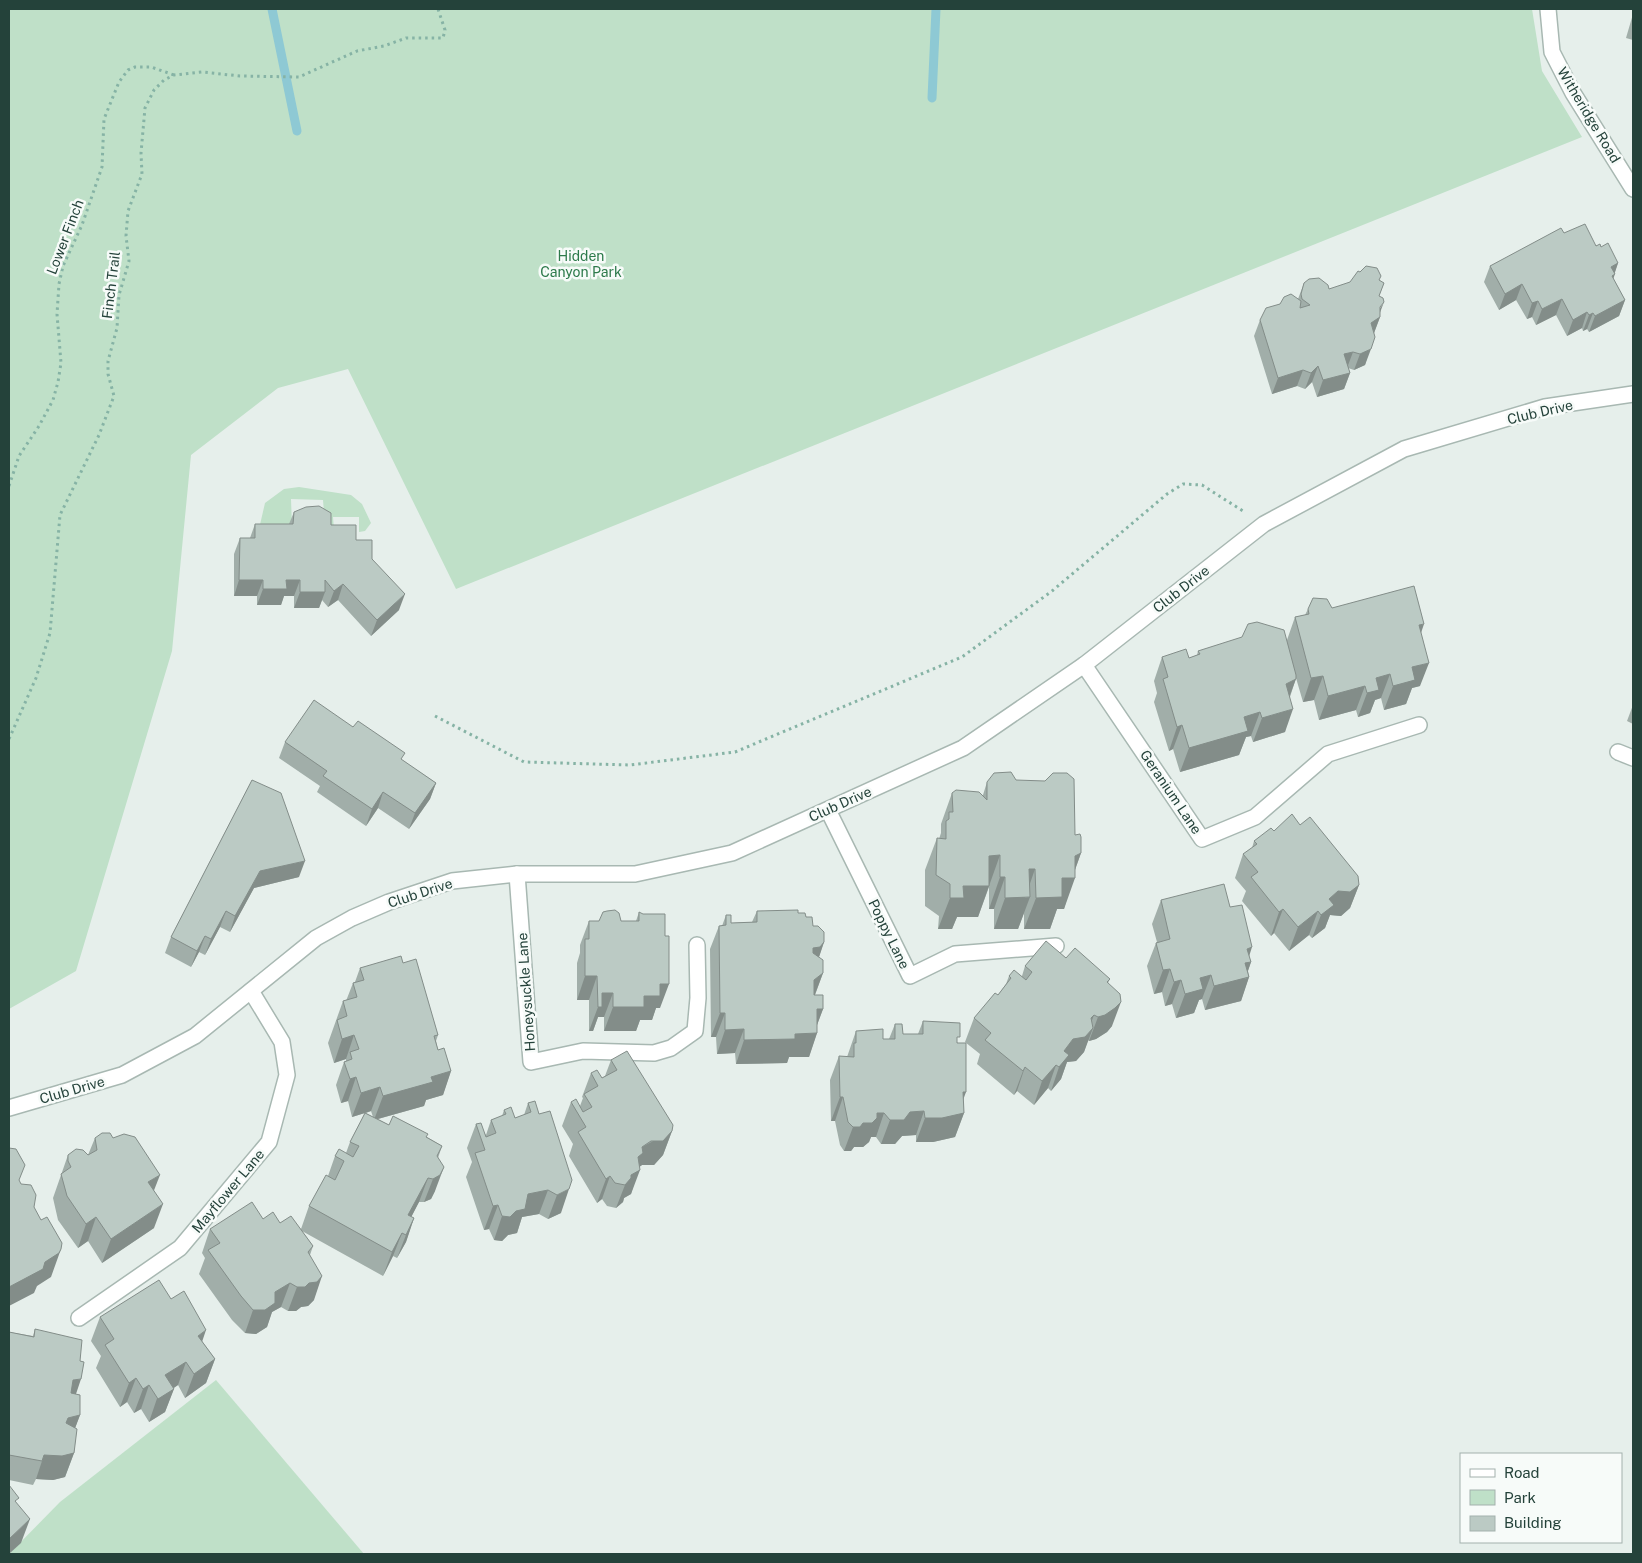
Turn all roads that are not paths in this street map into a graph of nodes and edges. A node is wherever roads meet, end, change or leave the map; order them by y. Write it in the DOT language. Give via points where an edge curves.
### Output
graph roads {
  1 [pos="1548,9"];
  2 [pos="1633,189"];
  3 [pos="1633,394"];
  4 [pos="1084,665"];
  5 [pos="1419,726"];
  6 [pos="1618,752"];
  7 [pos="1633,758"];
  8 [pos="828,810"];
  9 [pos="518,874"];
  10 [pos="697,944"];
  11 [pos="1056,946"];
  12 [pos="251,991"];
  13 [pos="9,1108"];
  14 [pos="79,1318"];
  1 -- 2 [label="street, Witheridge Road" via="1552,52 1573,93"];
  3 -- 4 [label="street, Club Drive" via="1544,408 1404,450 1264,524"];
  4 -- 5 [label="street, Geranium Lane" via="1202,839 1255,817 1328,754"];
  4 -- 8 [label="street, Club Drive" via="963,748"];
  6 -- 7 [label="street"];
  8 -- 9 [label="street, Club Drive" via="732,853 635,874"];
  8 -- 11 [label="street, Poppy Lane" via="910,976 955,954"];
  9 -- 10 [label="street, Honeysuckle Lane" via="531,1062 583,1051 654,1053 671,1048 694,1031 698,998"];
  9 -- 12 [label="street, Club Drive" via="452,881 352,918 316,938"];
  12 -- 13 [label="street, Club Drive" via="195,1036 122,1075"];
  12 -- 14 [label="street, Mayflower Lane" via="282,1042 287,1076 269,1142 180,1248"];
}
